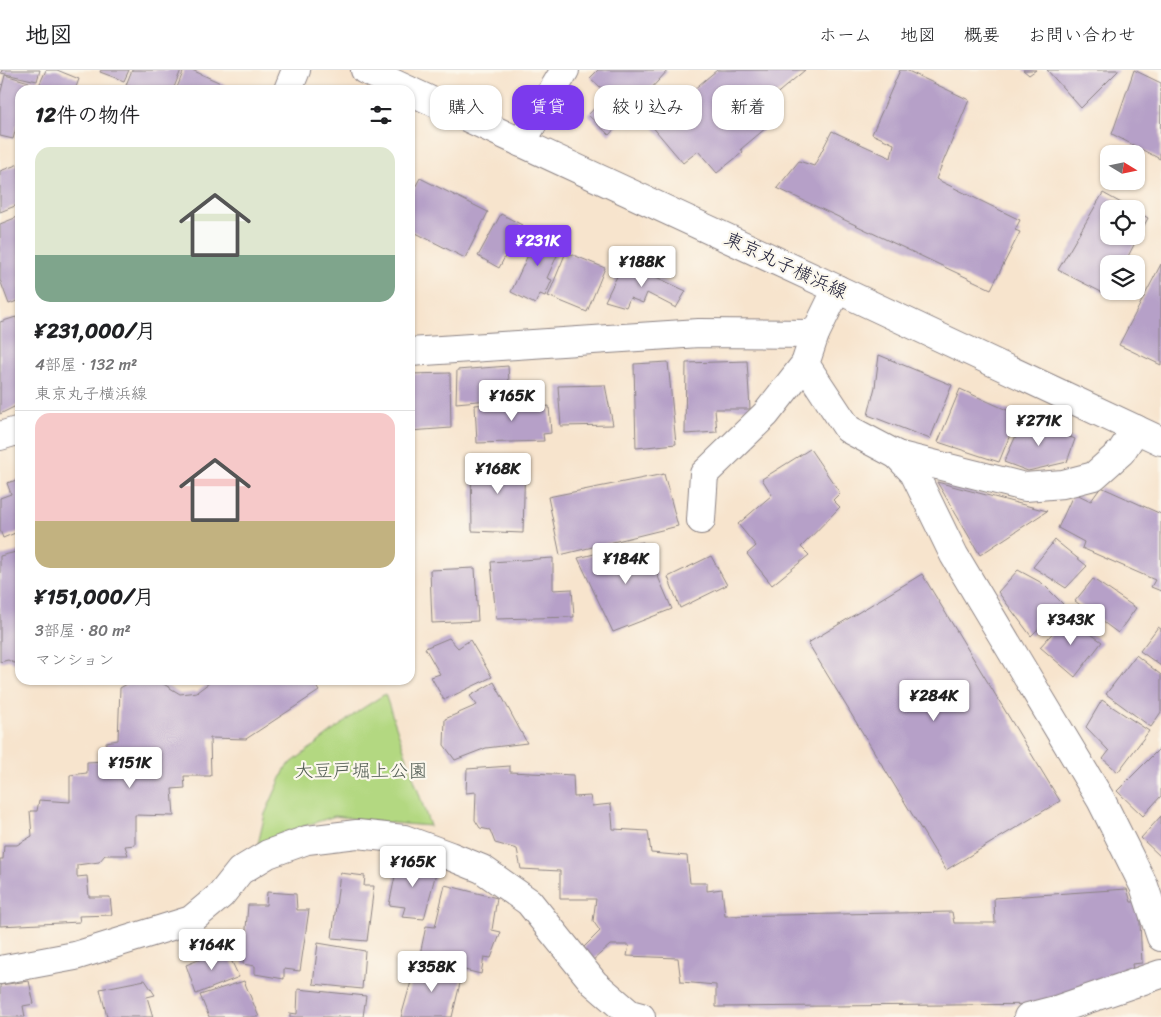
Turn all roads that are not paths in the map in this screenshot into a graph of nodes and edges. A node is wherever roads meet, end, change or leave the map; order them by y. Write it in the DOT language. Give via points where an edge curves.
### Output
graph roads {
  1 [pos="296,70"];
  2 [pos="365,70"];
  3 [pos="565,70"];
  4 [pos="290,85"];
  5 [pos="398,85"];
  6 [pos="415,93"];
  7 [pos="521,143"];
  8 [pos="837,289"];
  9 [pos="815,334"];
  10 [pos="415,352"];
  11 [pos="805,364"];
  12 [pos="1136,429"];
  13 [pos="15,432"];
  14 [pos="0,436"];
  15 [pos="1161,441"];
  16 [pos="897,455"];
  17 [pos="701,520"];
  18 [pos="1161,936"];
  19 [pos="0,970"];
  20 [pos="1161,974"];
  21 [pos="641,1017"];
  22 [pos="1028,1017"];
  1 -- 4 [label="street"];
  2 -- 5 [label="street, 東京丸子横浜線"];
  3 -- 7 [label="street"];
  6 -- 7 [label="street, 東京丸子横浜線"];
  7 -- 8 [label="street, 東京丸子横浜線"];
  8 -- 9 [label="street"];
  8 -- 12 [label="street, 東京丸子横浜線"];
  9 -- 10 [label="street" via="699,333"];
  9 -- 11 [label="street"];
  11 -- 16 [label="street" via="848,429"];
  11 -- 17 [label="street" via="766,414 704,474"];
  12 -- 15 [label="street, 東京丸子横浜線"];
  12 -- 16 [label="street" via="1121,452 1094,476 1063,484 1025,487"];
  13 -- 14 [label="street"];
  16 -- 18 [label="street" via="914,473 954,555 1101,800 1144,886"];
  19 -- 21 [label="street" via="75,956 191,920 221,895 240,872 268,854 307,840 357,834 404,840 482,870 529,902 594,984 630,1014"];
  20 -- 22 [label="street"];
}
